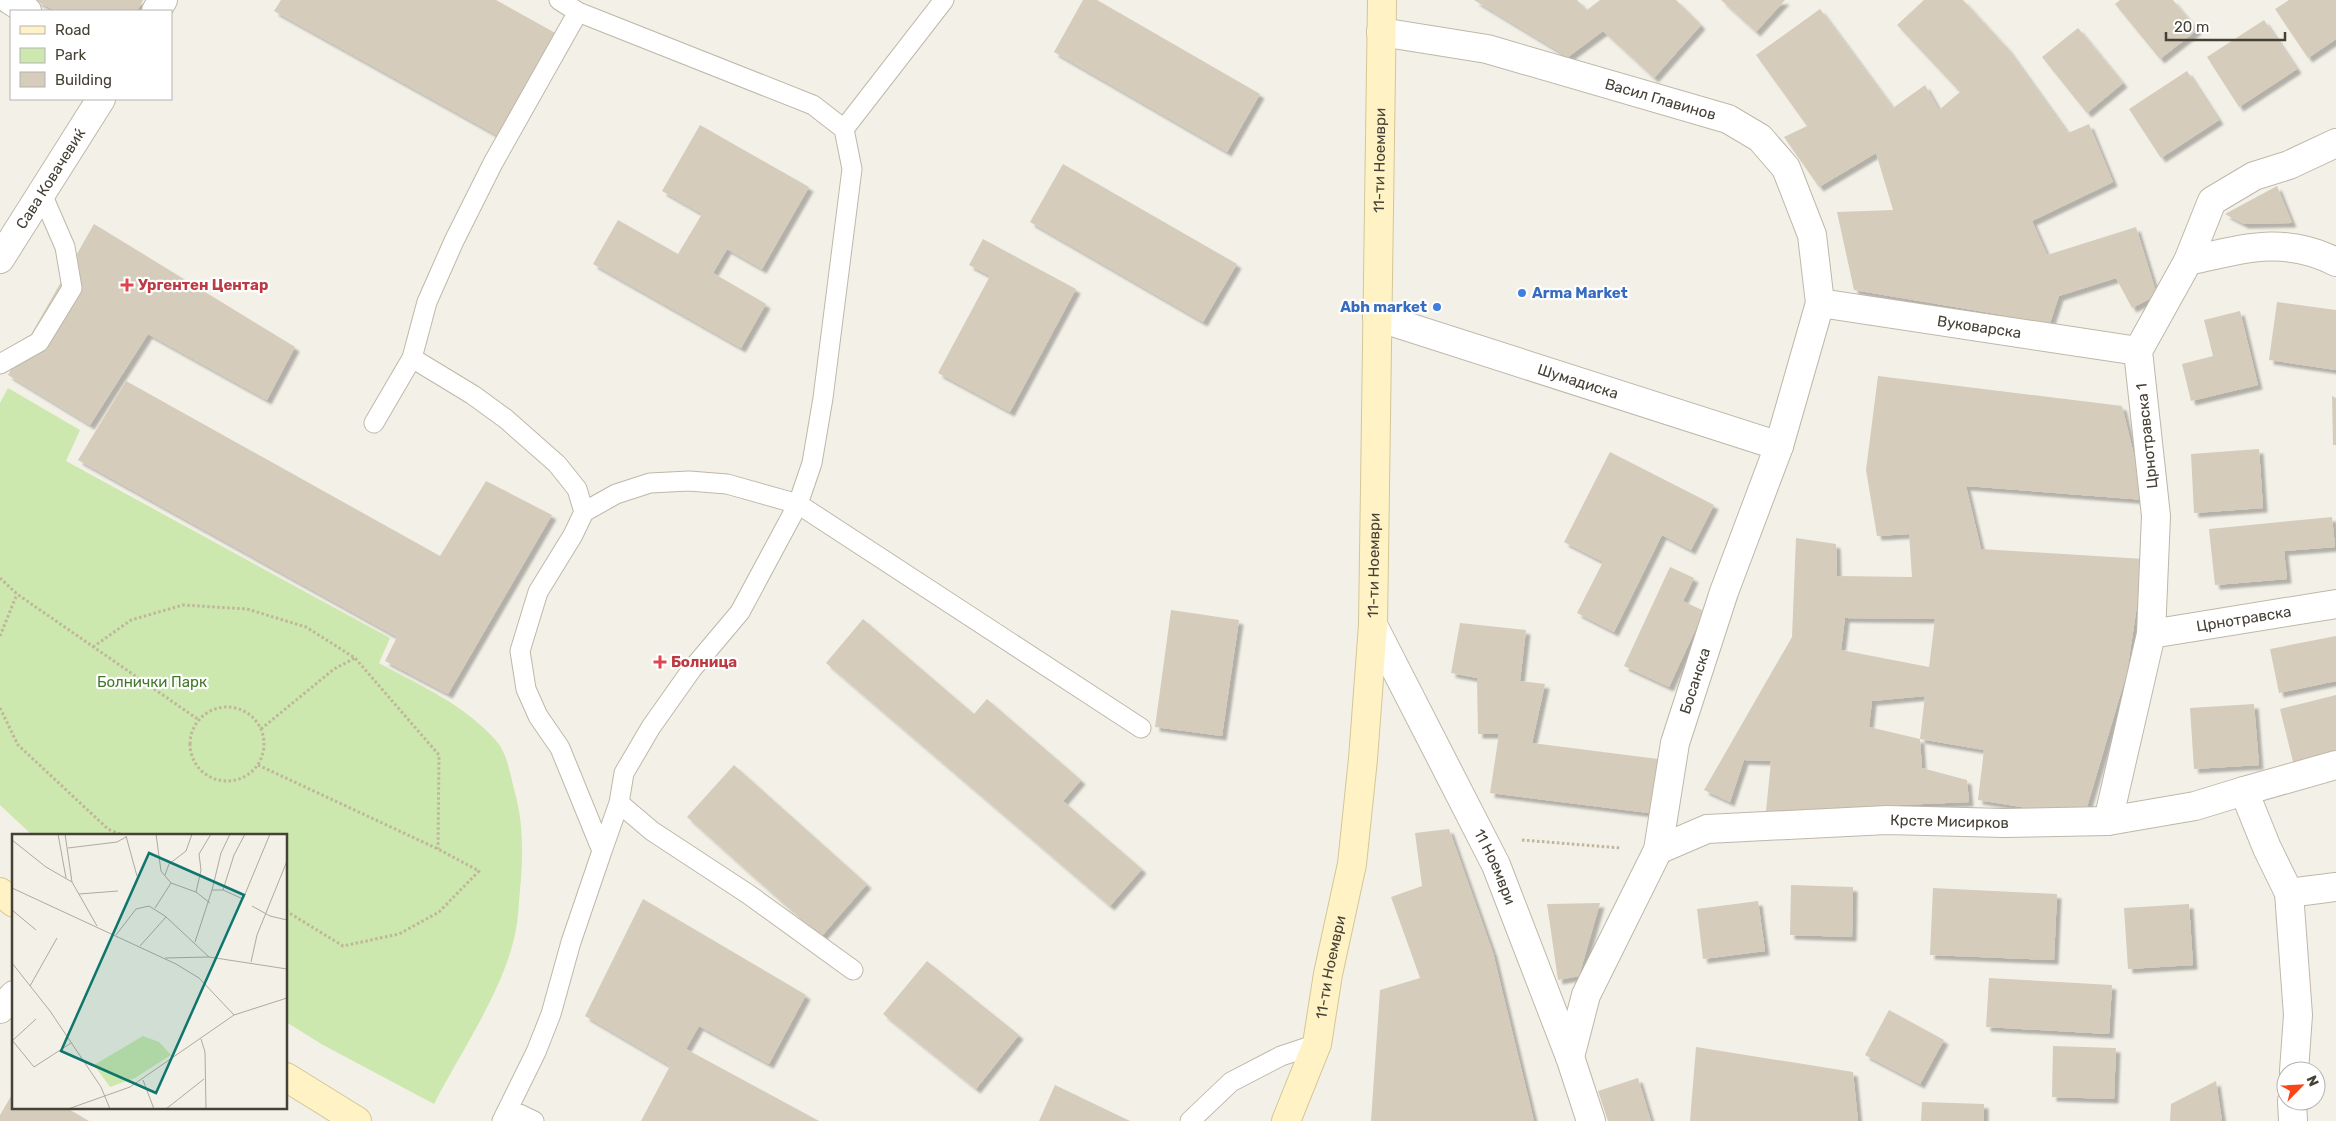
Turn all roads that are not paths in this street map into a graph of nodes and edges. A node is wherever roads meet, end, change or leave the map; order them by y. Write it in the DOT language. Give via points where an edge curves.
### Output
graph roads {
  1 [pos="10,0"];
  2 [pos="559,0"];
  3 [pos="944,0"];
  4 [pos="1382,0"];
  5 [pos="25,10"];
  6 [pos="578,12"];
  7 [pos="1381,32"];
  8 [pos="100,100"];
  9 [pos="844,129"];
  10 [pos="2336,143"];
  11 [pos="42,194"];
  12 [pos="0,259"];
  13 [pos="2188,260"];
  14 [pos="2336,262"];
  15 [pos="1820,303"];
  16 [pos="1377,317"];
  17 [pos="2138,351"];
  18 [pos="412,358"];
  19 [pos="0,364"];
  20 [pos="374,423"];
  21 [pos="1779,446"];
  22 [pos="798,504"];
  23 [pos="584,512"];
  24 [pos="2336,604"];
  25 [pos="1373,625"];
  26 [pos="2151,634"];
  27 [pos="1141,728"];
  28 [pos="2336,765"];
  29 [pos="2244,791"];
  30 [pos="619,804"];
  31 [pos="2108,821"];
  32 [pos="1658,850"];
  33 [pos="602,851"];
  34 [pos="2336,887"];
  35 [pos="0,892"];
  36 [pos="2289,893"];
  37 [pos="12,901"];
  38 [pos="853,970"];
  39 [pos="12,997"];
  40 [pos="0,1008"];
  41 [pos="1317,1044"];
  42 [pos="1570,1057"];
  43 [pos="2295,1061"];
  44 [pos="288,1078"];
  45 [pos="505,1115"];
  46 [pos="357,1121"];
  47 [pos="534,1121"];
  48 [pos="1190,1121"];
  49 [pos="1286,1121"];
  50 [pos="1591,1121"];
  1 -- 5 [label="street"];
  2 -- 6 [label="lane"];
  3 -- 9 [label="lane"];
  4 -- 7 [label="main road, 11-ти Ноември"];
  6 -- 9 [label="lane" via="813,105"];
  6 -- 18 [label="lane" via="493,163 454,241 427,302"];
  7 -- 15 [label="street, Васил Главинов" via="1487,48 1728,119 1760,138 1786,168 1812,235"];
  7 -- 16 [label="main road, 11-ти Ноември"];
  8 -- 11 [label="street, Сава Ковачевиќ"];
  9 -- 22 [label="lane" via="852,169 823,398 812,463"];
  10 -- 13 [label="street" via="2254,176 2212,201"];
  11 -- 12 [label="street, Сава Ковачевиќ"];
  11 -- 19 [label="lane" via="65,247 72,288 39,342"];
  13 -- 14 [label="street" via="2263,245 2316,252"];
  13 -- 17 [label="street"];
  15 -- 17 [label="street, Вуковарска"];
  15 -- 21 [label="street, Босанска"];
  16 -- 21 [label="street, Шумадиска"];
  16 -- 25 [label="main road, 11-ти Ноември"];
  17 -- 26 [label="street, Црнотравска 1" via="2156,516"];
  18 -- 20 [label="lane"];
  18 -- 23 [label="lane" via="506,419 557,464 578,489"];
  21 -- 32 [label="street, Босанска" via="1724,592 1675,743"];
  22 -- 23 [label="lane" via="727,484 689,481 650,483 616,494"];
  22 -- 27 [label="lane"];
  22 -- 30 [label="lane" via="740,612 651,727 624,773"];
  23 -- 33 [label="lane" via="538,592 520,651 526,689 538,716 560,748"];
  24 -- 26 [label="street, Црнотравска"];
  25 -- 41 [label="main road, 11-ти Ноември" via="1352,864 1328,974"];
  25 -- 42 [label="street, 11 Ноември" via="1496,865"];
  26 -- 31 [label="street, Црнотравска 1"];
  28 -- 29 [label="street, Крсте Мисирков"];
  29 -- 31 [label="street, Крсте Мисирков" via="2194,806"];
  29 -- 36 [label="street"];
  30 -- 33 [label="lane"];
  30 -- 38 [label="lane" via="652,831 748,894"];
  31 -- 32 [label="street, Крсте Мисирков" via="1887,820 1707,829"];
  32 -- 42 [label="street, Босанска" via="1586,995"];
  33 -- 45 [label="lane" via="551,1014"];
  34 -- 36 [label="street"];
  35 -- 37 [label="main road"];
  36 -- 43 [label="street" via="2298,1015"];
  39 -- 40 [label="street"];
  41 -- 48 [label="lane" via="1281,1056 1231,1082"];
  41 -- 49 [label="main road, 11-ти Ноември"];
  42 -- 50 [label="street, 11 Ноември"];
  44 -- 46 [label="main road"];
  45 -- 47 [label="lane"];
}
